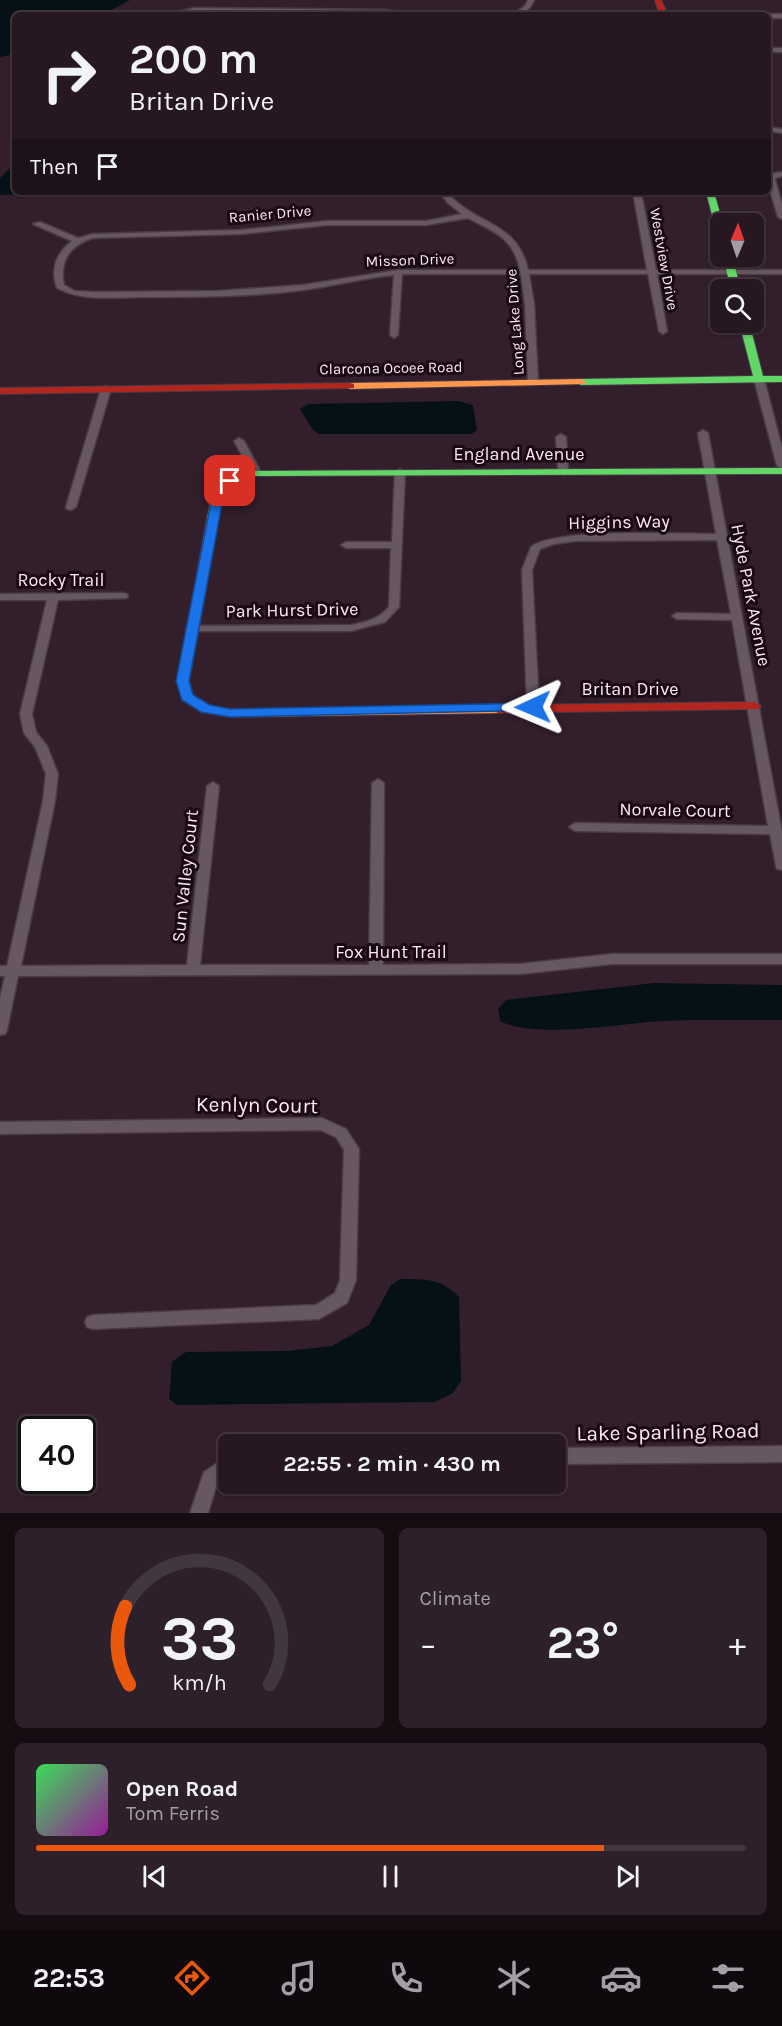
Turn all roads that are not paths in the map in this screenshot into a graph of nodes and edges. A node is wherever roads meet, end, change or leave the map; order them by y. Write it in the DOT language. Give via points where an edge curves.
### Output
graph roads {
  1 [pos="531,0"];
  2 [pos="183,12"];
  3 [pos="227,12"];
  4 [pos="520,12"];
  5 [pos="782,174"];
  6 [pos="446,195"];
  7 [pos="639,195"];
  8 [pos="711,195"];
  9 [pos="716,213"];
  10 [pos="466,216"];
  11 [pos="782,216"];
  12 [pos="38,224"];
  13 [pos="76,240"];
  14 [pos="730,267"];
  15 [pos="526,271"];
  16 [pos="652,271"];
  17 [pos="398,272"];
  18 [pos="731,272"];
  19 [pos="782,272"];
  20 [pos="733,279"];
  21 [pos="663,331"];
  22 [pos="747,333"];
  23 [pos="394,334"];
  24 [pos="759,379"];
  25 [pos="782,379"];
  26 [pos="533,382"];
  27 [pos="106,389"];
  28 [pos="0,391"];
  29 [pos="703,433"];
  30 [pos="561,437"];
  31 [pos="238,441"];
  32 [pos="782,466"];
  33 [pos="782,471"];
  34 [pos="256,472"];
  35 [pos="400,472"];
  36 [pos="563,472"];
  37 [pos="711,472"];
  38 [pos="71,507"];
  39 [pos="722,537"];
  40 [pos="346,545"];
  41 [pos="396,545"];
  42 [pos="53,596"];
  43 [pos="123,596"];
  44 [pos="0,597"];
  45 [pos="677,616"];
  46 [pos="736,617"];
  47 [pos="192,628"];
  48 [pos="754,706"];
  49 [pos="533,707"];
  50 [pos="378,783"];
  51 [pos="213,786"];
  52 [pos="575,826"];
  53 [pos="775,830"];
  54 [pos="782,866"];
  55 [pos="782,959"];
  56 [pos="6,970"];
  57 [pos="193,970"];
  58 [pos="376,970"];
  59 [pos="0,1030"];
  60 [pos="0,1128"];
  61 [pos="93,1322"];
  62 [pos="782,1454"];
  63 [pos="566,1456"];
  64 [pos="218,1472"];
  65 [pos="199,1513"];
  1 -- 4 [label="street"];
  2 -- 3 [label="street"];
  5 -- 11 [label="street" via="771,180"];
  6 -- 10 [label="street, Long Lake Drive"];
  7 -- 16 [label="street, Westview Drive"];
  8 -- 9 [label="street"];
  10 -- 13 [label="street, Ranier Drive" via="426,223 327,223 241,232 112,235"];
  10 -- 15 [label="street, Long Lake Drive" via="509,237 523,258"];
  12 -- 13 [label="street"];
  13 -- 17 [label="street, Misson Drive" via="64,249 57,276 60,286 73,293 258,292"];
  14 -- 18 [label="street"];
  15 -- 16 [label="street, Misson Drive"];
  15 -- 17 [label="street, Misson Drive"];
  15 -- 26 [label="street, Long Lake Drive"];
  16 -- 18 [label="street, Misson Drive"];
  16 -- 21 [label="street, Westview Drive"];
  17 -- 23 [label="street"];
  18 -- 19 [label="street, Misson Drive"];
  18 -- 20 [label="street"];
  22 -- 24 [label="street"];
  24 -- 25 [label="street, Clarcona Ocoee Road"];
  24 -- 26 [label="street, Clarcona Ocoee Road"];
  24 -- 32 [label="street"];
  26 -- 27 [label="street, Clarcona Ocoee Road"];
  27 -- 28 [label="street, Clarcona Ocoee Road"];
  27 -- 38 [label="street"];
  29 -- 37 [label="street, Hyde Park Avenue"];
  30 -- 36 [label="street"];
  31 -- 34 [label="street"];
  33 -- 37 [label="street, England Avenue"];
  34 -- 35 [label="street, England Avenue"];
  34 -- 47 [label="street, Britan Drive" via="230,481 218,492"];
  35 -- 36 [label="street, England Avenue"];
  35 -- 41 [label="street, Park Hurst Drive"];
  36 -- 37 [label="street, England Avenue"];
  37 -- 39 [label="street, Hyde Park Avenue"];
  39 -- 46 [label="street, Hyde Park Avenue"];
  39 -- 49 [label="street, Higgins Way" via="575,538 536,547 527,570"];
  40 -- 41 [label="street"];
  41 -- 47 [label="street, Park Hurst Drive" via="394,607 388,616 373,624 351,628"];
  42 -- 43 [label="street, Rocky Trail"];
  42 -- 44 [label="street, Rocky Trail"];
  42 -- 56 [label="street" via="26,714 30,733 41,746 52,774 49,801"];
  45 -- 46 [label="street"];
  46 -- 48 [label="street, Hyde Park Avenue"];
  47 -- 49 [label="street, Britan Drive" via="183,681 187,697 206,709 230,713"];
  48 -- 49 [label="street, Britan Drive"];
  48 -- 53 [label="street, Hyde Park Avenue"];
  50 -- 58 [label="street"];
  51 -- 57 [label="street, Sun Valley Court"];
  52 -- 53 [label="street, Norvale Court"];
  53 -- 54 [label="street, Hyde Park Avenue"];
  55 -- 58 [label="street, Fox Hunt Trail" via="654,957 520,969"];
  56 -- 57 [label="street, Fox Hunt Trail"];
  56 -- 59 [label="street"];
  57 -- 58 [label="street, Fox Hunt Trail"];
  60 -- 61 [label="street, Kenlyn Court" via="322,1124 341,1133 352,1149 348,1280 341,1298 319,1312"];
  62 -- 63 [label="street, Lake Sparling Road"];
  64 -- 65 [label="street" via="210,1478"];
}
